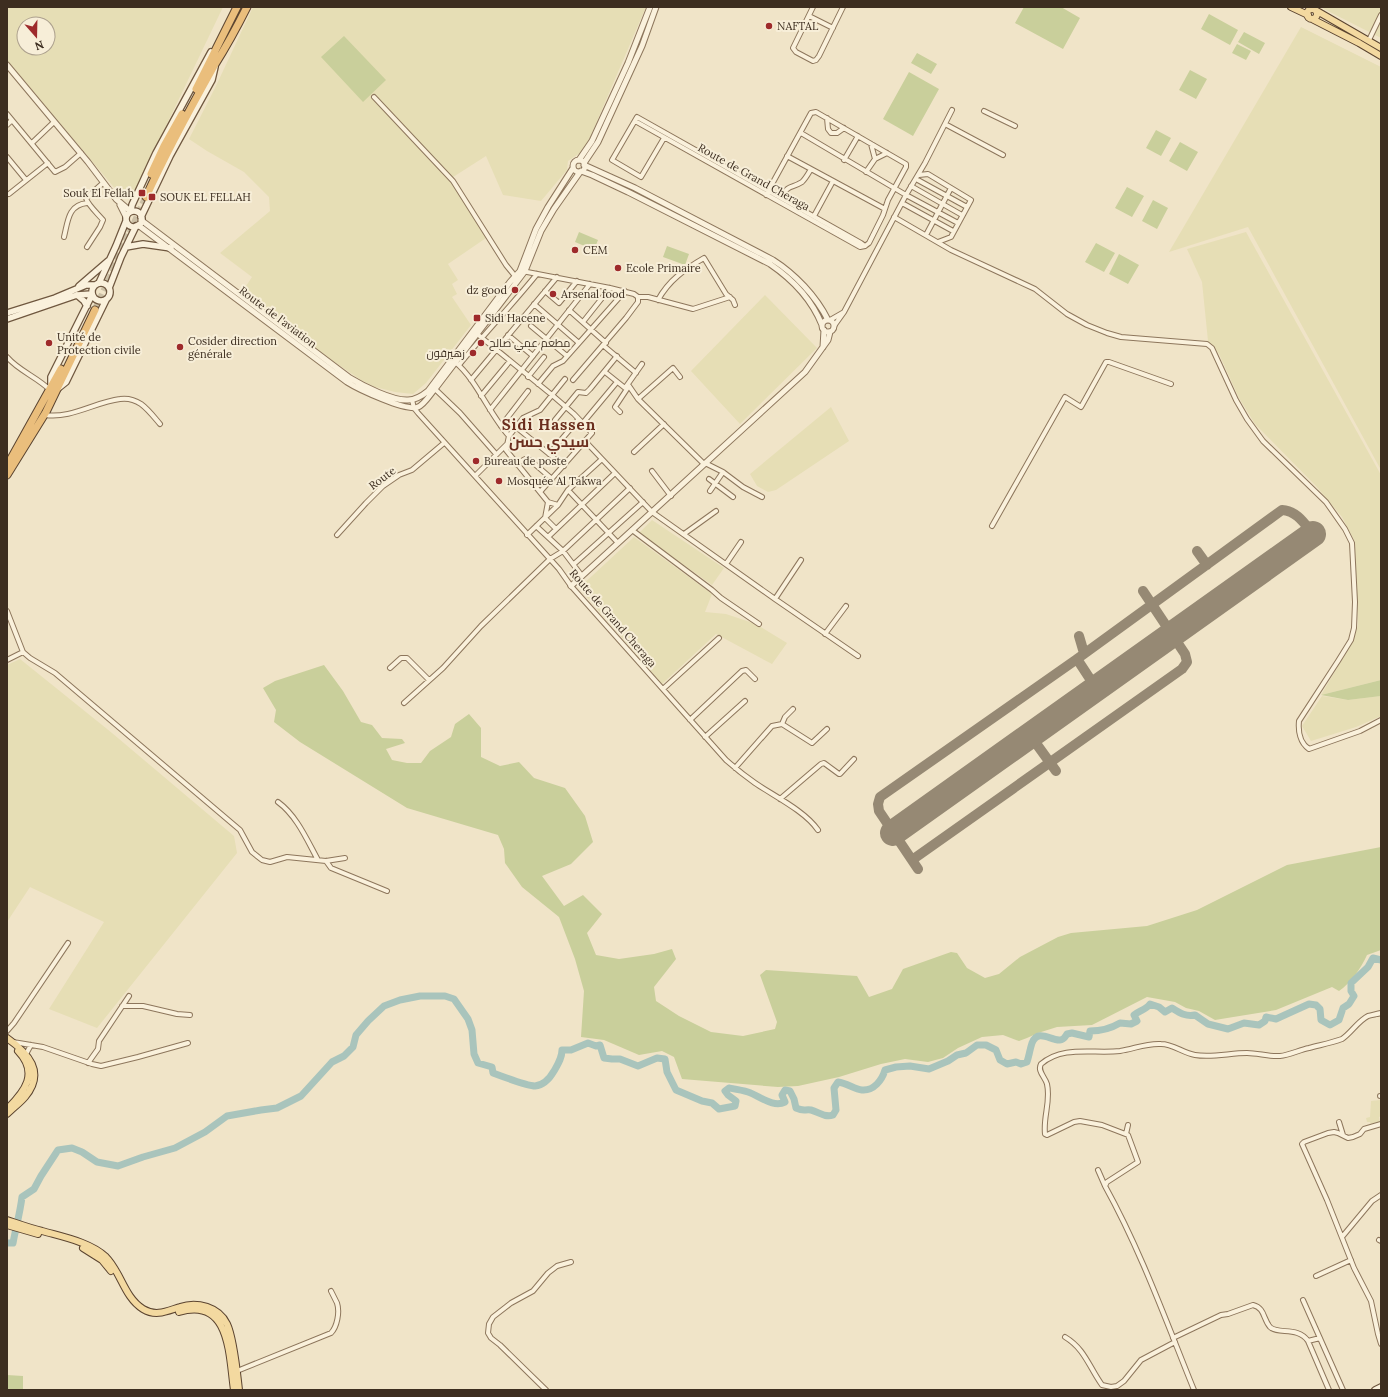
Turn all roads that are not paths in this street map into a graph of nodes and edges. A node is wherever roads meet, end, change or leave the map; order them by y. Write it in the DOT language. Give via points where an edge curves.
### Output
graph roads {
  1 [pos="237,7"];
  2 [pos="247,7"];
  3 [pos="650,7"];
  4 [pos="656,7"];
  5 [pos="813,7"];
  6 [pos="843,7"];
  7 [pos="1291,7"];
  8 [pos="1313,8"];
  9 [pos="1381,15"];
  10 [pos="809,16"];
  11 [pos="1310,17"];
  12 [pos="230,22"];
  13 [pos="833,28"];
  14 [pos="1369,40"];
  15 [pos="1381,48"];
  16 [pos="1381,56"];
  17 [pos="7,65"];
  18 [pos="215,65"];
  19 [pos="374,97"];
  20 [pos="952,110"];
  21 [pos="984,111"];
  22 [pos="7,114"];
  23 [pos="827,118"];
  24 [pos="636,119"];
  25 [pos="12,120"];
  26 [pos="54,122"];
  27 [pos="945,124"];
  28 [pos="7,125"];
  29 [pos="1015,126"];
  30 [pos="844,128"];
  31 [pos="801,133"];
  32 [pos="858,136"];
  33 [pos="664,138"];
  34 [pos="32,143"];
  35 [pos="871,144"];
  36 [pos="81,153"];
  37 [pos="887,153"];
  38 [pos="1004,155"];
  39 [pos="787,156"];
  40 [pos="7,157"];
  41 [pos="875,159"];
  42 [pos="844,160"];
  43 [pos="48,163"];
  44 [pos="583,163"];
  45 [pos="573,168"];
  46 [pos="811,169"];
  47 [pos="581,172"];
  48 [pos="866,172"];
  49 [pos="917,177"];
  50 [pos="26,180"];
  51 [pos="833,182"];
  52 [pos="103,183"];
  53 [pos="911,186"];
  54 [pos="894,188"];
  55 [pos="951,188"];
  56 [pos="769,190"];
  57 [pos="10,194"];
  58 [pos="766,194"];
  59 [pos="906,195"];
  60 [pos="946,196"];
  61 [pos="781,197"];
  62 [pos="116,199"];
  63 [pos="87,203"];
  64 [pos="902,203"];
  65 [pos="942,204"];
  66 [pos="967,207"];
  67 [pos="885,209"];
  68 [pos="130,211"];
  69 [pos="938,212"];
  70 [pos="962,215"];
  71 [pos="814,216"];
  72 [pos="894,217"];
  73 [pos="126,219"];
  74 [pos="933,220"];
  75 [pos="139,222"];
  76 [pos="958,223"];
  77 [pos="953,231"];
  78 [pos="926,235"];
  79 [pos="64,237"];
  80 [pos="938,242"];
  81 [pos="864,246"];
  82 [pos="87,247"];
  83 [pos="126,247"];
  84 [pos="170,248"];
  85 [pos="111,258"];
  86 [pos="523,271"];
  87 [pos="537,274"];
  88 [pos="515,276"];
  89 [pos="557,278"];
  90 [pos="577,281"];
  91 [pos="97,284"];
  92 [pos="590,284"];
  93 [pos="109,288"];
  94 [pos="610,288"];
  95 [pos="545,291"];
  96 [pos="625,291"];
  97 [pos="76,292"];
  98 [pos="92,295"];
  99 [pos="638,297"];
  100 [pos="730,297"];
  101 [pos="106,300"];
  102 [pos="658,300"];
  103 [pos="534,304"];
  104 [pos="735,305"];
  105 [pos="91,308"];
  106 [pos="569,310"];
  107 [pos="844,312"];
  108 [pos="7,313"];
  109 [pos="7,319"];
  110 [pos="829,320"];
  111 [pos="583,322"];
  112 [pos="558,325"];
  113 [pos="531,326"];
  114 [pos="834,326"];
  115 [pos="823,328"];
  116 [pos="592,330"];
  117 [pos="475,332"];
  118 [pos="830,332"];
  119 [pos="508,335"];
  120 [pos="481,337"];
  121 [pos="547,338"];
  122 [pos="580,343"];
  123 [pos="605,344"];
  124 [pos="822,348"];
  125 [pos="497,349"];
  126 [pos="533,356"];
  127 [pos="567,356"];
  128 [pos="617,356"];
  129 [pos="7,357"];
  130 [pos="544,358"];
  131 [pos="510,361"];
  132 [pos="457,363"];
  133 [pos="642,364"];
  134 [pos="522,371"];
  135 [pos="605,372"];
  136 [pos="636,373"];
  137 [pos="528,376"];
  138 [pos="680,377"];
  139 [pos="565,379"];
  140 [pos="471,380"];
  141 [pos="573,380"];
  142 [pos="617,382"];
  143 [pos="538,384"];
  144 [pos="1171,384"];
  145 [pos="435,389"];
  146 [pos="52,390"];
  147 [pos="528,391"];
  148 [pos="552,395"];
  149 [pos="481,396"];
  150 [pos="638,398"];
  151 [pos="412,400"];
  152 [pos="565,407"];
  153 [pos="414,408"];
  154 [pos="490,410"];
  155 [pos="620,412"];
  156 [pos="45,415"];
  157 [pos="555,420"];
  158 [pos="578,420"];
  159 [pos="160,424"];
  160 [pos="582,424"];
  161 [pos="664,424"];
  162 [pos="501,426"];
  163 [pos="516,427"];
  164 [pos="509,436"];
  165 [pos="585,441"];
  166 [pos="444,443"];
  167 [pos="507,443"];
  168 [pos="634,452"];
  169 [pos="496,454"];
  170 [pos="549,454"];
  171 [pos="602,459"];
  172 [pos="516,464"];
  173 [pos="704,464"];
  174 [pos="7,466"];
  175 [pos="564,466"];
  176 [pos="652,471"];
  177 [pos="723,472"];
  178 [pos="615,473"];
  179 [pos="7,475"];
  180 [pos="475,476"];
  181 [pos="552,479"];
  182 [pos="709,479"];
  183 [pos="715,483"];
  184 [pos="630,488"];
  185 [pos="568,490"];
  186 [pos="710,491"];
  187 [pos="540,492"];
  188 [pos="670,496"];
  189 [pos="733,497"];
  190 [pos="762,498"];
  191 [pos="548,502"];
  192 [pos="643,502"];
  193 [pos="582,504"];
  194 [pos="558,505"];
  195 [pos="716,511"];
  196 [pos="652,512"];
  197 [pos="545,518"];
  198 [pos="595,520"];
  199 [pos="536,526"];
  200 [pos="992,526"];
  201 [pos="556,529"];
  202 [pos="632,530"];
  203 [pos="608,532"];
  204 [pos="684,534"];
  205 [pos="337,535"];
  206 [pos="527,535"];
  207 [pos="548,537"];
  208 [pos="741,542"];
  209 [pos="618,543"];
  210 [pos="563,551"];
  211 [pos="550,559"];
  212 [pos="802,560"];
  213 [pos="574,564"];
  214 [pos="726,564"];
  215 [pos="582,576"];
  216 [pos="571,586"];
  217 [pos="775,599"];
  218 [pos="846,606"];
  219 [pos="7,611"];
  220 [pos="759,624"];
  221 [pos="825,634"];
  222 [pos="719,638"];
  223 [pos="23,652"];
  224 [pos="858,656"];
  225 [pos="7,660"];
  226 [pos="390,668"];
  227 [pos="755,679"];
  228 [pos="429,680"];
  229 [pos="663,689"];
  230 [pos="745,701"];
  231 [pos="404,703"];
  232 [pos="793,709"];
  233 [pos="690,720"];
  234 [pos="1381,720"];
  235 [pos="782,724"];
  236 [pos="827,729"];
  237 [pos="705,737"];
  238 [pos="854,759"];
  239 [pos="735,768"];
  240 [pos="780,799"];
  241 [pos="278,802"];
  242 [pos="818,830"];
  243 [pos="345,858"];
  244 [pos="318,860"];
  245 [pos="326,861"];
  246 [pos="387,890"];
  247 [pos="68,943"];
  248 [pos="129,996"];
  249 [pos="122,1006"];
  250 [pos="1381,1013"];
  251 [pos="190,1015"];
  252 [pos="7,1031"];
  253 [pos="8,1041"];
  254 [pos="188,1043"];
  255 [pos="31,1045"];
  256 [pos="26,1054"];
  257 [pos="88,1063"];
  258 [pos="7,1109"];
  259 [pos="7,1114"];
  260 [pos="1340,1122"];
  261 [pos="1381,1124"];
  262 [pos="1128,1125"];
  263 [pos="1126,1134"];
  264 [pos="1343,1135"];
  265 [pos="1098,1170"];
  266 [pos="1105,1186"];
  267 [pos="1381,1195"];
  268 [pos="7,1220"];
  269 [pos="7,1225"];
  270 [pos="33,1231"];
  271 [pos="1342,1237"];
  272 [pos="1351,1260"];
  273 [pos="571,1262"];
  274 [pos="1316,1276"];
  275 [pos="331,1291"];
  276 [pos="1303,1300"];
  277 [pos="143,1311"];
  278 [pos="1065,1337"];
  279 [pos="1320,1338"];
  280 [pos="1174,1340"];
  281 [pos="1308,1341"];
  282 [pos="1381,1344"];
  283 [pos="237,1371"];
  284 [pos="1381,1387"];
  285 [pos="234,1390"];
  286 [pos="239,1390"];
  287 [pos="546,1390"];
  288 [pos="1194,1390"];
  289 [pos="1329,1390"];
  290 [pos="1343,1390"];
  291 [pos="1375,1390"];
  1 -- 12 [label="highway"];
  2 -- 18 [label="highway"];
  3 -- 44 [label="street"];
  4 -- 44 [label="street" via="644,40 601,135"];
  5 -- 10 [label="street"];
  6 -- 13 [label="street"];
  7 -- 11 [label="main road"];
  8 -- 11 [label="main road" via="1317,16"];
  8 -- 14 [label="main road"];
  9 -- 14 [label="street"];
  10 -- 13 [label="street"];
  10 -- 13 [label="street" via="793,48 813,61 818,58"];
  11 -- 16 [label="main road"];
  12 -- 18 [label="highway" via="164,146 144,196"];
  12 -- 68 [label="main road" via="220,34 156,153"];
  14 -- 15 [label="main road"];
  17 -- 26 [label="street"];
  18 -- 75 [label="main road" via="212,80 170,156"];
  19 -- 88 [label="street" via="453,181"];
  20 -- 27 [label="street"];
  21 -- 29 [label="street"];
  22 -- 25 [label="street"];
  23 -- 30 [label="street"];
  23 -- 30 [label="street" via="831,133"];
  23 -- 31 [label="street" via="812,112"];
  24 -- 33 [label="street, Route de Grand Cheraga"];
  24 -- 33 [label="street" via="612,160 641,176"];
  24 -- 56 [label="street"];
  25 -- 28 [label="street"];
  25 -- 34 [label="street"];
  26 -- 34 [label="street"];
  26 -- 36 [label="street"];
  27 -- 38 [label="street"];
  27 -- 49 [label="street"];
  30 -- 32 [label="street"];
  31 -- 39 [label="street"];
  31 -- 42 [label="street"];
  32 -- 35 [label="street"];
  32 -- 42 [label="street"];
  33 -- 58 [label="street, Route de Grand Cheraga"];
  34 -- 43 [label="street"];
  35 -- 37 [label="street"];
  35 -- 41 [label="street"];
  36 -- 43 [label="street" via="55,172"];
  36 -- 52 [label="street"];
  37 -- 41 [label="street"];
  37 -- 54 [label="street" via="906,164"];
  39 -- 46 [label="street"];
  39 -- 56 [label="street"];
  40 -- 50 [label="street"];
  41 -- 48 [label="street"];
  42 -- 48 [label="street"];
  43 -- 50 [label="street"];
  44 -- 45 [label="street" via="574,162"];
  44 -- 47 [label="street" via="584,168"];
  44 -- 110 [label="street" via="773,260 800,282"];
  45 -- 47 [label="street"];
  45 -- 86 [label="street" via="536,229"];
  46 -- 51 [label="street"];
  46 -- 61 [label="street" via="806,178 799,184 788,187"];
  47 -- 86 [label="street" via="541,231"];
  47 -- 115 [label="street" via="628,192 770,264 797,286 815,311"];
  48 -- 54 [label="street"];
  49 -- 53 [label="street"];
  49 -- 55 [label="street" via="928,174"];
  49 -- 60 [label="street"];
  50 -- 57 [label="street"];
  51 -- 67 [label="street"];
  51 -- 71 [label="street"];
  52 -- 62 [label="street"];
  52 -- 63 [label="street" via="86,198"];
  53 -- 59 [label="street"];
  53 -- 65 [label="street"];
  54 -- 59 [label="street"];
  54 -- 67 [label="street"];
  55 -- 60 [label="street"];
  55 -- 66 [label="street" via="971,200"];
  56 -- 58 [label="street"];
  56 -- 61 [label="street"];
  58 -- 81 [label="street, Route de Grand Cheraga" via="860,247"];
  59 -- 64 [label="street"];
  59 -- 69 [label="street"];
  60 -- 65 [label="street"];
  60 -- 66 [label="street"];
  61 -- 71 [label="street"];
  62 -- 68 [label="street"];
  62 -- 73 [label="street"];
  63 -- 79 [label="street" via="79,204 72,210"];
  63 -- 82 [label="street" via="96,210 102,220"];
  64 -- 72 [label="street"];
  64 -- 74 [label="street"];
  65 -- 69 [label="street"];
  65 -- 70 [label="street"];
  66 -- 70 [label="street"];
  67 -- 81 [label="street" via="869,243"];
  68 -- 73 [label="main road"];
  68 -- 75 [label="main road" via="138,212"];
  69 -- 74 [label="street"];
  69 -- 76 [label="street"];
  70 -- 76 [label="street"];
  71 -- 81 [label="street"];
  72 -- 78 [label="street"];
  72 -- 107 [label="street"];
  73 -- 75 [label="main road" via="131,226"];
  73 -- 85 [label="main road"];
  74 -- 77 [label="street"];
  74 -- 78 [label="street"];
  75 -- 83 [label="main road"];
  75 -- 84 [label="street, Route de l'aviation"];
  75 -- 151 [label="street" via="350,378 398,399"];
  76 -- 77 [label="street"];
  77 -- 80 [label="street" via="950,238"];
  78 -- 80 [label="street"];
  80 -- 234 [label="street" via="1035,289 1067,314 1107,333 1120,337 1207,344 1212,348 1247,419 1263,441 1326,502 1352,543 1354,628 1351,640 1299,721 1298,729 1304,746 1309,749 1316,747 1360,732"];
  83 -- 84 [label="main road" via="143,244"];
  83 -- 93 [label="main road"];
  84 -- 153 [label="street, Route de l'aviation" via="347,382 368,393"];
  85 -- 91 [label="main road"];
  85 -- 97 [label="main road"];
  86 -- 87 [label="street"];
  86 -- 88 [label="street"];
  86 -- 117 [label="street"];
  87 -- 89 [label="street"];
  87 -- 120 [label="street" via="515,302"];
  88 -- 117 [label="street"];
  89 -- 90 [label="street"];
  89 -- 95 [label="street"];
  90 -- 92 [label="street"];
  90 -- 95 [label="street" via="559,303"];
  91 -- 93 [label="main road" via="106,284"];
  91 -- 97 [label="main road"];
  91 -- 98 [label="main road" via="92,290"];
  92 -- 94 [label="street"];
  92 -- 106 [label="street"];
  93 -- 101 [label="main road"];
  94 -- 96 [label="street"];
  94 -- 111 [label="street"];
  95 -- 103 [label="street"];
  96 -- 99 [label="street"];
  96 -- 116 [label="street"];
  97 -- 98 [label="main road"];
  97 -- 105 [label="main road"];
  97 -- 108 [label="main road"];
  97 -- 109 [label="main road"];
  98 -- 101 [label="main road" via="99,301"];
  98 -- 105 [label="main road"];
  99 -- 102 [label="street"];
  99 -- 123 [label="street" via="635,307"];
  100 -- 102 [label="street" via="694,309"];
  100 -- 102 [label="street" via="704,258 665,287"];
  100 -- 104 [label="street"];
  101 -- 146 [label="main road" via="66,382"];
  103 -- 112 [label="street"];
  103 -- 119 [label="street"];
  105 -- 146 [label="highway"];
  106 -- 111 [label="street"];
  106 -- 112 [label="street"];
  107 -- 110 [label="street"];
  107 -- 114 [label="street"];
  110 -- 114 [label="street"];
  110 -- 115 [label="street" via="824,322"];
  111 -- 116 [label="street"];
  112 -- 121 [label="street"];
  112 -- 122 [label="street"];
  113 -- 121 [label="street"];
  114 -- 118 [label="street"];
  115 -- 118 [label="street"];
  115 -- 124 [label="street"];
  116 -- 122 [label="street"];
  116 -- 123 [label="street"];
  117 -- 120 [label="street"];
  117 -- 132 [label="street"];
  117 -- 151 [label="street" via="428,392"];
  118 -- 124 [label="street"];
  119 -- 125 [label="street"];
  119 -- 126 [label="street"];
  120 -- 125 [label="street"];
  120 -- 132 [label="street"];
  121 -- 126 [label="street"];
  121 -- 127 [label="street"];
  122 -- 127 [label="street"];
  123 -- 128 [label="street"];
  123 -- 141 [label="street"];
  124 -- 173 [label="street" via="805,372"];
  125 -- 131 [label="street"];
  125 -- 140 [label="street"];
  126 -- 134 [label="street"];
  127 -- 143 [label="street" via="553,366"];
  128 -- 135 [label="street"];
  128 -- 136 [label="street"];
  129 -- 146 [label="street"];
  130 -- 137 [label="street"];
  131 -- 134 [label="street"];
  131 -- 149 [label="street"];
  132 -- 140 [label="street"];
  132 -- 145 [label="street"];
  133 -- 136 [label="street"];
  134 -- 137 [label="street"];
  134 -- 154 [label="street"];
  135 -- 142 [label="street"];
  135 -- 152 [label="street" via="590,389 578,392"];
  136 -- 142 [label="street" via="625,388"];
  137 -- 143 [label="street"];
  138 -- 150 [label="street" via="673,368"];
  139 -- 148 [label="street"];
  140 -- 149 [label="street"];
  142 -- 160 [label="street"];
  143 -- 148 [label="street"];
  144 -- 200 [label="street" via="1106,362 1081,407 1065,397"];
  145 -- 153 [label="street" via="421,405"];
  145 -- 169 [label="street"];
  146 -- 156 [label="highway"];
  146 -- 174 [label="highway"];
  147 -- 162 [label="street"];
  148 -- 152 [label="street"];
  148 -- 163 [label="street" via="540,410 523,418"];
  149 -- 154 [label="street"];
  150 -- 155 [label="street" via="629,386 615,407"];
  150 -- 161 [label="street"];
  151 -- 153 [label="street, Route de Grand Cheraga"];
  152 -- 157 [label="street"];
  152 -- 158 [label="street"];
  153 -- 166 [label="street, Route de Grand Cheraga"];
  154 -- 162 [label="street"];
  156 -- 159 [label="street" via="54,416 82,410 121,398 131,399 140,404"];
  156 -- 179 [label="highway"];
  158 -- 160 [label="street"];
  158 -- 170 [label="street"];
  160 -- 165 [label="street" via="592,432"];
  161 -- 168 [label="street"];
  161 -- 173 [label="street"];
  162 -- 164 [label="street"];
  163 -- 164 [label="street"];
  163 -- 170 [label="street"];
  164 -- 167 [label="street"];
  165 -- 171 [label="street"];
  165 -- 175 [label="street"];
  166 -- 180 [label="street, Route de Grand Cheraga"];
  166 -- 205 [label="street, Route" via="412,470 383,486"];
  167 -- 169 [label="street"];
  167 -- 172 [label="street" via="506,450"];
  169 -- 180 [label="street"];
  170 -- 175 [label="street"];
  171 -- 178 [label="street"];
  171 -- 185 [label="street"];
  172 -- 181 [label="street" via="525,459 530,460"];
  172 -- 187 [label="street"];
  173 -- 177 [label="street"];
  173 -- 188 [label="street"];
  175 -- 181 [label="street"];
  176 -- 188 [label="street"];
  177 -- 183 [label="street"];
  177 -- 190 [label="street"];
  178 -- 184 [label="street"];
  178 -- 193 [label="street"];
  180 -- 206 [label="street, Route de Grand Cheraga"];
  181 -- 187 [label="street"];
  182 -- 183 [label="street"];
  183 -- 186 [label="street"];
  183 -- 189 [label="street"];
  184 -- 192 [label="street"];
  184 -- 198 [label="street"];
  185 -- 193 [label="street"];
  185 -- 194 [label="street"];
  187 -- 191 [label="street"];
  188 -- 196 [label="street"];
  191 -- 194 [label="street"];
  191 -- 197 [label="street"];
  192 -- 196 [label="street"];
  192 -- 203 [label="street"];
  193 -- 198 [label="street"];
  193 -- 201 [label="street"];
  194 -- 197 [label="street"];
  195 -- 204 [label="street"];
  196 -- 202 [label="street"];
  196 -- 204 [label="street"];
  197 -- 199 [label="street"];
  197 -- 201 [label="street"];
  198 -- 203 [label="street"];
  198 -- 210 [label="street"];
  199 -- 206 [label="street"];
  199 -- 207 [label="street"];
  201 -- 207 [label="street"];
  202 -- 209 [label="street"];
  202 -- 220 [label="street"];
  203 -- 209 [label="street"];
  203 -- 213 [label="street"];
  204 -- 214 [label="street"];
  206 -- 211 [label="street, Route de Grand Cheraga"];
  207 -- 210 [label="street"];
  208 -- 214 [label="street"];
  209 -- 215 [label="street"];
  210 -- 211 [label="street"];
  210 -- 213 [label="street"];
  211 -- 216 [label="street, Route de Grand Cheraga"];
  211 -- 228 [label="street"];
  212 -- 217 [label="street"];
  213 -- 215 [label="street"];
  214 -- 217 [label="street"];
  215 -- 216 [label="street"];
  216 -- 229 [label="street, Route de Grand Cheraga"];
  217 -- 221 [label="street"];
  218 -- 221 [label="street"];
  219 -- 223 [label="street"];
  221 -- 224 [label="street"];
  222 -- 229 [label="street"];
  223 -- 225 [label="street"];
  223 -- 244 [label="street" via="55,673 240,830 252,852 262,860 270,862 287,857"];
  226 -- 228 [label="street" via="400,659 406,658"];
  227 -- 233 [label="street" via="746,670 742,671"];
  228 -- 231 [label="street"];
  229 -- 233 [label="street, Route de Grand Cheraga"];
  230 -- 237 [label="street"];
  232 -- 235 [label="street"];
  233 -- 237 [label="street, Route de Grand Cheraga"];
  235 -- 236 [label="street" via="812,744"];
  235 -- 239 [label="street" via="772,726"];
  237 -- 239 [label="street, Route de Grand Cheraga"];
  238 -- 240 [label="street" via="840,774 821,764"];
  239 -- 240 [label="street, Route de Grand Cheraga"];
  240 -- 242 [label="street, Route de Grand Cheraga"];
  241 -- 244 [label="street" via="293,816"];
  243 -- 245 [label="street"];
  244 -- 245 [label="street"];
  245 -- 246 [label="street" via="331,868"];
  247 -- 252 [label="street"];
  248 -- 249 [label="street"];
  249 -- 251 [label="street" via="143,1006"];
  249 -- 257 [label="street"];
  250 -- 263 [label="street" via="1364,1019 1342,1039 1282,1056 1248,1053 1196,1056 1166,1044 1146,1044 1117,1051 1065,1053 1051,1057 1041,1064 1040,1069 1047,1083 1048,1098 1045,1134 1082,1121"];
  253 -- 255 [label="street"];
  253 -- 256 [label="main road"];
  253 -- 258 [label="main road" via="22,1055 29,1075 24,1089"];
  254 -- 257 [label="street" via="109,1065 98,1066"];
  255 -- 256 [label="street"];
  255 -- 257 [label="street" via="56,1050"];
  256 -- 259 [label="main road" via="33,1070 32,1084 26,1096"];
  260 -- 264 [label="street"];
  261 -- 264 [label="street" via="1364,1129 1353,1137"];
  262 -- 263 [label="street"];
  263 -- 266 [label="street" via="1138,1162 1107,1182"];
  264 -- 271 [label="street" via="1328,1133 1302,1144"];
  265 -- 266 [label="street"];
  266 -- 280 [label="street" via="1126,1227"];
  267 -- 271 [label="street" via="1372,1201"];
  268 -- 270 [label="main road"];
  269 -- 270 [label="main road"];
  270 -- 277 [label="main road" via="77,1242 101,1254"];
  271 -- 272 [label="street"];
  272 -- 274 [label="street"];
  272 -- 282 [label="street" via="1371,1301"];
  273 -- 287 [label="street" via="557,1266 533,1291 511,1303 489,1324 488,1332 491,1338"];
  275 -- 283 [label="street" via="338,1310 336,1326 331,1334"];
  276 -- 279 [label="street"];
  277 -- 283 [label="main road" via="161,1313 193,1304 214,1311 228,1326"];
  277 -- 285 [label="main road" via="152,1316 163,1317 194,1309 216,1317 225,1334"];
  278 -- 280 [label="street" via="1075,1343 1102,1385 1112,1387 1124,1381 1141,1360"];
  279 -- 281 [label="street"];
  279 -- 290 [label="street"];
  280 -- 281 [label="street" via="1221,1315 1253,1305 1262,1310 1271,1328 1303,1335"];
  280 -- 288 [label="street"];
  281 -- 289 [label="street"];
  283 -- 286 [label="main road"];
  284 -- 291 [label="main road"];
}
